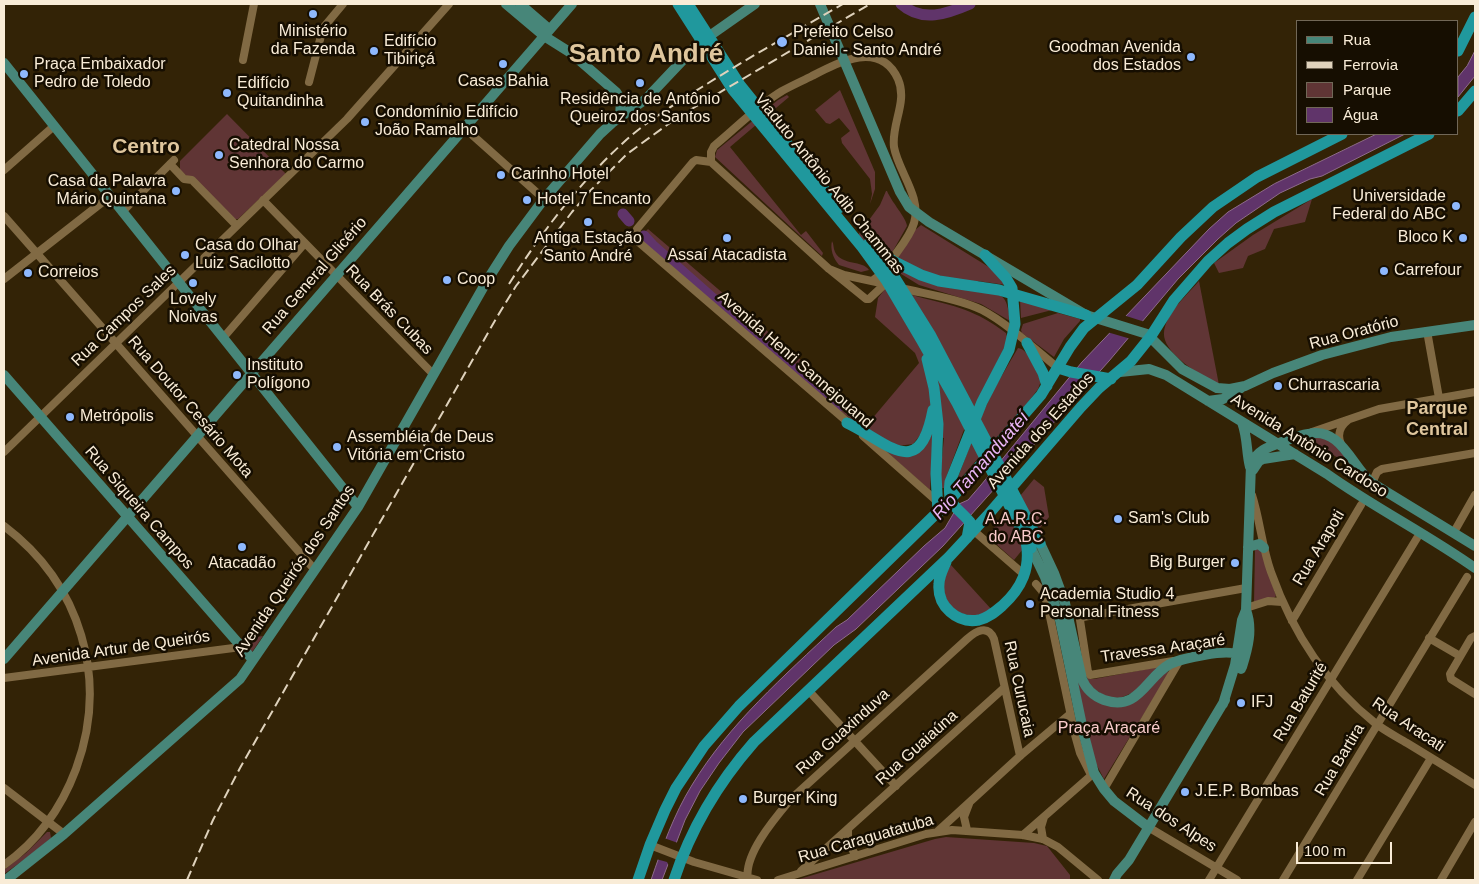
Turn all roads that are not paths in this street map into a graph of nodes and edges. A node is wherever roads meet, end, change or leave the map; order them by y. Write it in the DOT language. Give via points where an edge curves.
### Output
graph roads {
  1 [pos="254,4"];
  2 [pos="343,4"];
  3 [pos="449,4"];
  4 [pos="506,4"];
  5 [pos="520,4"];
  6 [pos="572,4"];
  7 [pos="678,4"];
  8 [pos="688,4"];
  9 [pos="755,4"];
  10 [pos="820,4"];
  11 [pos="1475,17"];
  12 [pos="546,32"];
  13 [pos="1459,49"];
  14 [pos="244,60"];
  15 [pos="4,63"];
  16 [pos="310,82"];
  17 [pos="1475,91"];
  18 [pos="1459,110"];
  19 [pos="620,117"];
  20 [pos="54,126"];
  21 [pos="463,129"];
  22 [pos="1340,135"];
  23 [pos="1427,135"];
  24 [pos="711,162"];
  25 [pos="4,170"];
  26 [pos="109,197"];
  27 [pos="544,199"];
  28 [pos="263,200"];
  29 [pos="122,212"];
  30 [pos="915,212"];
  31 [pos="4,216"];
  32 [pos="236,225"];
  33 [pos="306,243"];
  34 [pos="869,243"];
  35 [pos="36,253"];
  36 [pos="986,255"];
  37 [pos="829,269"];
  38 [pos="884,271"];
  39 [pos="336,274"];
  40 [pos="4,279"];
  41 [pos="872,281"];
  42 [pos="178,282"];
  43 [pos="885,284"];
  44 [pos="920,292"];
  45 [pos="1013,293"];
  46 [pos="870,298"];
  47 [pos="1091,317"];
  48 [pos="1475,325"];
  49 [pos="1427,331"];
  50 [pos="1014,332"];
  51 [pos="1151,336"];
  52 [pos="223,338"];
  53 [pos="922,341"];
  54 [pos="116,343"];
  55 [pos="1027,343"];
  56 [pos="1058,368"];
  57 [pos="251,374"];
  58 [pos="433,374"];
  59 [pos="1116,375"];
  60 [pos="4,376"];
  61 [pos="1047,386"];
  62 [pos="1245,386"];
  63 [pos="1214,387"];
  64 [pos="1475,392"];
  65 [pos="936,398"];
  66 [pos="1439,398"];
  67 [pos="1208,401"];
  68 [pos="40,417"];
  69 [pos="1348,419"];
  70 [pos="1242,422"];
  71 [pos="847,423"];
  72 [pos="1308,433"];
  73 [pos="197,436"];
  74 [pos="1278,444"];
  75 [pos="1341,444"];
  76 [pos="4,452"];
  77 [pos="1475,453"];
  78 [pos="1295,454"];
  79 [pos="1250,474"];
  80 [pos="1372,483"];
  81 [pos="1250,489"];
  82 [pos="1475,495"];
  83 [pos="944,505"];
  84 [pos="1361,505"];
  85 [pos="358,507"];
  86 [pos="127,517"];
  87 [pos="4,526"];
  88 [pos="970,530"];
  89 [pos="1454,532"];
  90 [pos="1024,534"];
  91 [pos="1417,538"];
  92 [pos="1036,545"];
  93 [pos="1475,546"];
  94 [pos="1248,547"];
  95 [pos="1264,548"];
  96 [pos="949,557"];
  97 [pos="1475,568"];
  98 [pos="315,570"];
  99 [pos="1020,571"];
  100 [pos="1467,576"];
  101 [pos="1036,584"];
  102 [pos="1246,588"];
  103 [pos="63,591"];
  104 [pos="1284,604"];
  105 [pos="1302,604"];
  106 [pos="1246,609"];
  107 [pos="1292,621"];
  108 [pos="988,630"];
  109 [pos="1475,636"];
  110 [pos="1430,638"];
  111 [pos="241,647"];
  112 [pos="1237,654"];
  113 [pos="1460,656"];
  114 [pos="4,659"];
  115 [pos="253,660"];
  116 [pos="1180,660"];
  117 [pos="88,667"];
  118 [pos="1241,669"];
  119 [pos="4,678"];
  120 [pos="1331,679"];
  121 [pos="1004,688"];
  122 [pos="808,690"];
  123 [pos="1475,694"];
  124 [pos="1223,704"];
  125 [pos="1070,714"];
  126 [pos="1377,725"];
  127 [pos="855,741"];
  128 [pos="1020,756"];
  129 [pos="1431,758"];
  130 [pos="1093,774"];
  131 [pos="1475,785"];
  132 [pos="896,786"];
  133 [pos="4,788"];
  134 [pos="1104,789"];
  135 [pos="971,800"];
  136 [pos="1045,816"];
  137 [pos="49,822"];
  138 [pos="1475,822"];
  139 [pos="1148,827"];
  140 [pos="848,829"];
  141 [pos="967,830"];
  142 [pos="938,831"];
  143 [pos="64,834"];
  144 [pos="1023,835"];
  145 [pos="1043,839"];
  146 [pos="654,846"];
  147 [pos="678,856"];
  148 [pos="856,856"];
  149 [pos="1129,860"];
  150 [pos="4,865"];
  151 [pos="1217,868"];
  152 [pos="798,874"];
  153 [pos="748,879"];
  154 [pos="6,880"];
  155 [pos="638,880"];
  156 [pos="674,880"];
  157 [pos="756,880"];
  158 [pos="778,880"];
  159 [pos="1098,880"];
  160 [pos="1114,880"];
  161 [pos="1122,880"];
  162 [pos="1209,880"];
  163 [pos="1237,880"];
  164 [pos="1284,880"];
  165 [pos="1357,880"];
  166 [pos="1441,880"];
  1 -- 14 [label="street"];
  2 -- 16 [label="street" via="323,28"];
  3 -- 28 [label="street, Rua Campos Sales" via="351,115"];
  4 -- 12 [label="main road"];
  5 -- 12 [label="main road"];
  6 -- 12 [label="main road, Rua General Glicério"];
  7 -- 53 [label="highway, Viaduto Antônio Adib Chammas" via="733,90 874,262"];
  8 -- 34 [label="highway, Viaduto Antônio Adib Chammas" via="740,86"];
  9 -- 19 [label="main road, Avenida Queirós dos Santos" via="698,44 649,96"];
  10 -- 30 [label="main road" via="902,196"];
  11 -- 13 [label="highway"];
  12 -- 19 [label="main road" via="616,92 621,100"];
  12 -- 21 [label="main road, Rua General Glicério"];
  15 -- 20 [label="main road"];
  17 -- 18 [label="highway"];
  19 -- 27 [label="main road, Avenida Queirós dos Santos" via="600,134"];
  20 -- 25 [label="street"];
  20 -- 26 [label="main road"];
  21 -- 27 [label="street" via="468,130"];
  21 -- 39 [label="main road, Rua General Glicério"];
  22 -- 47 [label="highway, Avenida dos Estados" via="1257,177 1213,207 1181,236 1137,285"];
  23 -- 51 [label="highway, Avenida dos Estados" via="1274,212 1247,229 1188,282"];
  24 -- 30 [label="street" via="714,146 781,92 834,65 865,56 879,60 891,69 899,82 901,104 894,145"];
  24 -- 37 [label="street"];
  24 -- 71 [label="street, Avenida Henri Sannejouand" via="693,162 637,230 635,239"];
  26 -- 29 [label="main road"];
  26 -- 35 [label="street"];
  27 -- 58 [label="main road, Avenida Queirós dos Santos" via="499,260"];
  28 -- 32 [label="street, Rua Campos Sales"];
  28 -- 33 [label="street, Rua Brás Cubas"];
  29 -- 32 [label="street" via="172,162 184,179 192,180"];
  29 -- 42 [label="main road"];
  30 -- 36 [label="main road, Avenida Antônio Cardoso"];
  30 -- 38 [label="street" via="911,230"];
  31 -- 35 [label="street, Rua Doutor Cesário Mota"];
  32 -- 42 [label="street, Rua Campos Sales"];
  33 -- 39 [label="street, Rua Brás Cubas"];
  33 -- 52 [label="street"];
  34 -- 45 [label="highway" via="893,261 921,275"];
  34 -- 92 [label="highway, Viaduto Antônio Adib Chammas" via="930,336"];
  35 -- 40 [label="street"];
  35 -- 54 [label="street, Rua Doutor Cesário Mota"];
  36 -- 45 [label="highway" via="1010,283"];
  36 -- 47 [label="main road, Avenida Antônio Cardoso"];
  37 -- 41 [label="street"];
  37 -- 46 [label="street" via="866,299"];
  38 -- 41 [label="street"];
  38 -- 44 [label="street"];
  39 -- 57 [label="main road, Rua General Glicério"];
  39 -- 58 [label="street, Rua Brás Cubas"];
  41 -- 43 [label="street"];
  41 -- 46 [label="street"];
  42 -- 52 [label="main road"];
  42 -- 54 [label="street, Rua Campos Sales"];
  43 -- 44 [label="street"];
  43 -- 46 [label="street"];
  44 -- 50 [label="street" via="978,308"];
  45 -- 47 [label="highway"];
  45 -- 50 [label="highway"];
  47 -- 51 [label="main road, Avenida Antônio Cardoso"];
  47 -- 56 [label="highway, Avenida dos Estados"];
  48 -- 49 [label="main road, Rua Oratório"];
  49 -- 62 [label="main road, Rua Oratório" via="1339,350"];
  49 -- 66 [label="street"];
  50 -- 55 [label="street"];
  50 -- 83 [label="highway" via="1009,350 982,402 951,476"];
  51 -- 59 [label="highway, Avenida dos Estados"];
  51 -- 63 [label="main road, Avenida Antônio Cardoso" via="1176,364"];
  52 -- 57 [label="main road"];
  53 -- 65 [label="highway"];
  53 -- 90 [label="highway, Viaduto Antônio Adib Chammas"];
  54 -- 68 [label="street, Rua Campos Sales"];
  54 -- 73 [label="street, Rua Doutor Cesário Mota"];
  55 -- 56 [label="street"];
  55 -- 61 [label="highway"];
  56 -- 59 [label="highway" via="1096,376"];
  56 -- 61 [label="highway, Avenida dos Estados"];
  57 -- 73 [label="main road, Rua General Glicério"];
  57 -- 85 [label="main road"];
  58 -- 85 [label="main road, Avenida Queirós dos Santos"];
  59 -- 67 [label="main road, Avenida Antônio Cardoso" via="1140,369 1153,370"];
  59 -- 88 [label="highway, Avenida dos Estados" via="1099,388"];
  60 -- 68 [label="main road, Rua Siqueira Campos"];
  61 -- 83 [label="highway, Avenida dos Estados" via="1033,406"];
  62 -- 63 [label="main road, Rua Oratório"];
  62 -- 67 [label="main road, Rua Oratório" via="1228,397"];
  64 -- 66 [label="street"];
  65 -- 71 [label="highway" via="930,428 921,445 910,451 892,450"];
  65 -- 83 [label="highway" via="936,474"];
  66 -- 69 [label="street" via="1379,409"];
  67 -- 70 [label="main road, Avenida Antônio Cardoso"];
  68 -- 76 [label="street, Rua Campos Sales"];
  68 -- 86 [label="main road, Rua Siqueira Campos"];
  69 -- 72 [label="street"];
  69 -- 75 [label="street" via="1339,433"];
  70 -- 74 [label="main road, Avenida Antônio Cardoso"];
  70 -- 79 [label="main road" via="1248,442"];
  71 -- 83 [label="street, Avenida Henri Sannejouand"];
  72 -- 74 [label="main road"];
  72 -- 75 [label="main road, Avenida Antônio Cardoso" via="1327,435"];
  73 -- 86 [label="main road, Rua General Glicério"];
  73 -- 98 [label="street, Rua Doutor Cesário Mota"];
  74 -- 78 [label="main road, Avenida Antônio Cardoso"];
  74 -- 79 [label="main road" via="1256,455"];
  75 -- 80 [label="main road, Avenida Antônio Cardoso"];
  77 -- 80 [label="street" via="1382,469"];
  78 -- 79 [label="main road" via="1263,459"];
  78 -- 97 [label="main road, Avenida Antônio Cardoso"];
  79 -- 81 [label="main road"];
  80 -- 89 [label="main road, Avenida Antônio Cardoso"];
  81 -- 94 [label="main road"];
  81 -- 95 [label="street, Rua Aracati"];
  82 -- 89 [label="street"];
  83 -- 88 [label="highway"];
  83 -- 146 [label="highway, Avenida dos Estados" via="721,726 676,788"];
  84 -- 105 [label="street, Rua Arapoti"];
  85 -- 98 [label="main road, Avenida Queirós dos Santos"];
  86 -- 103 [label="main road, Rua General Glicério"];
  86 -- 111 [label="main road, Rua Siqueira Campos"];
  87 -- 103 [label="street" via="36,554"];
  88 -- 96 [label="highway, Avenida dos Estados"];
  88 -- 99 [label="street"];
  89 -- 93 [label="main road, Avenida Antônio Cardoso"];
  90 -- 92 [label="highway, Viaduto Antônio Adib Chammas"];
  90 -- 96 [label="highway" via="1028,557 1021,584 1012,597 986,618 972,621 959,618 947,609 940,597 939,583"];
  91 -- 120 [label="street, Rua Baturité"];
  92 -- 116 [label="main road" via="1054,573 1072,632 1080,673 1088,690 1101,699 1123,702 1138,695 1163,669"];
  92 -- 130 [label="main road, Rua dos Alpes" via="1060,620"];
  94 -- 95 [label="main road" via="1259,544"];
  94 -- 102 [label="main road"];
  95 -- 104 [label="street, Rua Aracati"];
  96 -- 122 [label="highway, Avenida dos Estados"];
  98 -- 115 [label="main road, Avenida Queirós dos Santos"];
  100 -- 110 [label="street, Rua Bartira"];
  101 -- 125 [label="street, Rua dos Alpes" via="1047,603"];
  102 -- 106 [label="main road"];
  102 -- 116 [label="street, Travessa Araçaré" via="1080,620 1090,674"];
  103 -- 114 [label="main road, Rua General Glicério"];
  103 -- 117 [label="street" via="80,631"];
  104 -- 105 [label="street, Rua Arapoti"];
  104 -- 106 [label="street, Rua Arapoti" via="1268,601"];
  104 -- 107 [label="street, Rua Aracati"];
  105 -- 107 [label="street, Rua Arapoti"];
  106 -- 112 [label="main road"];
  106 -- 118 [label="main road" via="1250,631"];
  107 -- 120 [label="street, Rua Aracati"];
  108 -- 121 [label="street, Rua Curucaia" via="994,639"];
  108 -- 127 [label="street, Rua Guaxinduva" via="977,631 967,639"];
  109 -- 113 [label="street"];
  110 -- 113 [label="street"];
  110 -- 126 [label="street, Rua Bartira"];
  111 -- 115 [label="main road, Rua Siqueira Campos"];
  111 -- 117 [label="street, Avenida Artur de Queirós"];
  112 -- 116 [label="main road, Travessa Araçaré" via="1227,652"];
  112 -- 118 [label="main road"];
  112 -- 124 [label="main road"];
  113 -- 123 [label="street" via="1450,671 1451,679"];
  115 -- 143 [label="main road, Avenida Queirós dos Santos" via="237,682"];
  116 -- 134 [label="street"];
  117 -- 119 [label="street, Avenida Artur de Queirós"];
  117 -- 137 [label="street" via="90,709 86,738 67,790"];
  118 -- 124 [label="main road"];
  120 -- 126 [label="street, Rua Aracati"];
  120 -- 151 [label="street, Rua Baturité"];
  121 -- 128 [label="street, Rua Curucaia"];
  121 -- 132 [label="street, Rua Guaiaúna"];
  122 -- 127 [label="street"];
  122 -- 147 [label="highway, Avenida dos Estados" via="762,733 731,770"];
  124 -- 139 [label="main road"];
  125 -- 128 [label="street"];
  125 -- 130 [label="street, Rua dos Alpes" via="1078,745"];
  126 -- 129 [label="street, Rua Aracati"];
  126 -- 164 [label="street, Rua Bartira"];
  127 -- 132 [label="street"];
  127 -- 153 [label="street, Rua Guaxinduva" via="802,787 779,813 751,857"];
  128 -- 135 [label="street"];
  129 -- 131 [label="street, Rua Aracati"];
  129 -- 165 [label="street"];
  130 -- 134 [label="main road, Rua dos Alpes"];
  130 -- 136 [label="street"];
  132 -- 140 [label="street, Rua Guaiaúna"];
  133 -- 137 [label="street"];
  134 -- 139 [label="main road, Rua dos Alpes" via="1120,807"];
  135 -- 141 [label="street" via="964,817"];
  135 -- 142 [label="street"];
  136 -- 144 [label="street"];
  136 -- 145 [label="street" via="1041,827"];
  137 -- 143 [label="street"];
  137 -- 150 [label="street"];
  138 -- 166 [label="street"];
  139 -- 149 [label="main road"];
  139 -- 151 [label="street, Rua dos Alpes"];
  140 -- 148 [label="street" via="848,842"];
  140 -- 152 [label="street, Rua Guaiaúna"];
  141 -- 142 [label="street, Rua Caraguatatuba"];
  141 -- 144 [label="street, Rua Caraguatatuba"];
  142 -- 148 [label="street, Rua Caraguatatuba"];
  143 -- 154 [label="main road, Avenida Queirós dos Santos"];
  144 -- 145 [label="street, Rua Caraguatatuba"];
  145 -- 159 [label="street, Rua Caraguatatuba"];
  146 -- 147 [label="street"];
  146 -- 155 [label="highway, Avenida dos Estados"];
  147 -- 153 [label="street"];
  147 -- 156 [label="highway, Avenida dos Estados"];
  148 -- 152 [label="street, Rua Caraguatatuba"];
  149 -- 160 [label="main road"];
  149 -- 161 [label="main road"];
  151 -- 162 [label="street, Rua Baturité"];
  151 -- 163 [label="street, Rua dos Alpes"];
  152 -- 158 [label="street, Rua Caraguatatuba"];
  153 -- 157 [label="street"];
}
